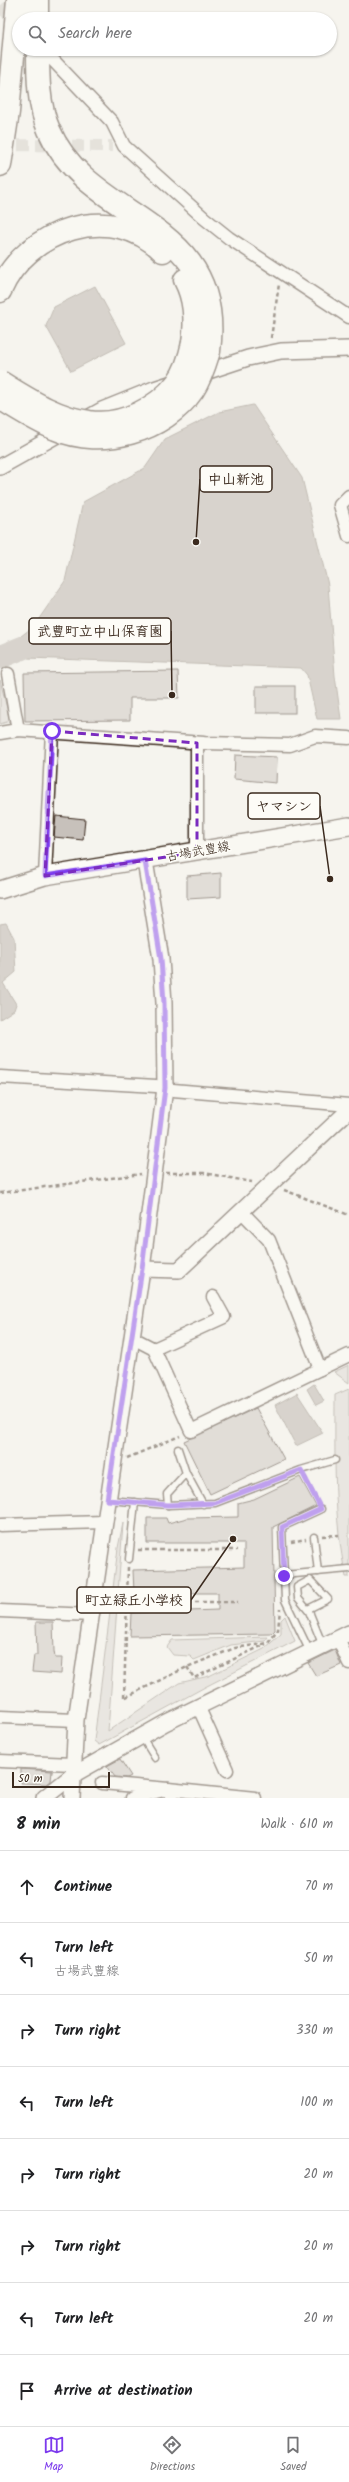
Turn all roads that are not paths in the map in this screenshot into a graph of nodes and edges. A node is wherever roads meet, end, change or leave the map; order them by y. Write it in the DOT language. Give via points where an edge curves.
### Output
graph roads {
  1 [pos="18,0"];
  2 [pos="37,0"];
  3 [pos="17,12"];
  4 [pos="37,12"];
  5 [pos="13,56"];
  6 [pos="43,56"];
  7 [pos="46,56"];
  8 [pos="0,165"];
  9 [pos="0,291"];
  10 [pos="349,317"];
  11 [pos="201,347"];
  12 [pos="349,349"];
  13 [pos="0,382"];
  14 [pos="0,398"];
  15 [pos="0,467"];
  16 [pos="349,496"];
  17 [pos="349,536"];
  18 [pos="8,674"];
  19 [pos="18,730"];
  20 [pos="52,731"];
  21 [pos="0,733"];
  22 [pos="349,738"];
  23 [pos="197,743"];
  24 [pos="349,826"];
  25 [pos="197,852"];
  26 [pos="145,861"];
  27 [pos="45,876"];
  28 [pos="0,890"];
  29 [pos="0,1077"];
  30 [pos="165,1088"];
  31 [pos="349,1106"];
  32 [pos="349,1110"];
  33 [pos="242,1212"];
  34 [pos="142,1269"];
  35 [pos="213,1297"];
  36 [pos="131,1337"];
  37 [pos="154,1349"];
  38 [pos="349,1355"];
  39 [pos="320,1369"];
  40 [pos="178,1449"];
  41 [pos="335,1460"];
  42 [pos="186,1474"];
  43 [pos="107,1500"];
  44 [pos="135,1502"];
  45 [pos="202,1504"];
  46 [pos="168,1505"];
  47 [pos="321,1509"];
  48 [pos="104,1522"];
  49 [pos="0,1525"];
  50 [pos="314,1537"];
  51 [pos="129,1559"];
  52 [pos="349,1569"];
  53 [pos="318,1572"];
  54 [pos="284,1576"];
  55 [pos="0,1612"];
  56 [pos="310,1614"];
  57 [pos="91,1615"];
  58 [pos="343,1636"];
  59 [pos="317,1649"];
  60 [pos="349,1663"];
  61 [pos="198,1706"];
  62 [pos="0,1717"];
  63 [pos="76,1720"];
  64 [pos="142,1737"];
  65 [pos="155,1758"];
  66 [pos="0,1761"];
  67 [pos="73,1769"];
  68 [pos="227,1770"];
  69 [pos="102,1783"];
  70 [pos="170,1794"];
  71 [pos="44,1798"];
  72 [pos="72,1798"];
  73 [pos="132,1798"];
  74 [pos="255,1798"];
  1 -- 3 [label="highway"];
  2 -- 4 [label="highway"];
  5 -- 8 [label="highway"];
  6 -- 11 [label="highway" via="38,74 49,130 81,175 164,234 180,250 202,287 209,306 212,328"];
  7 -- 10 [label="street" via="112,122 118,146 229,238"];
  9 -- 11 [label="highway" via="19,260 44,239 78,226 109,226 123,229 142,236 159,248 182,274 188,285"];
  11 -- 13 [label="highway, bridge" via="189,359 178,382 150,408 113,422 88,422 53,412"];
  11 -- 14 [label="highway, bridge" via="201,376 192,391 176,407 150,426 129,434 105,438 80,436 57,430"];
  12 -- 15 [label="street" via="281,351 248,358 161,387 102,410"];
  16 -- 17 [label="street" via="340,505"];
  18 -- 19 [label="street"];
  19 -- 20 [label="street"];
  19 -- 21 [label="street"];
  20 -- 23 [label="street"];
  20 -- 27 [label="street"];
  22 -- 23 [label="street" via="315,736 290,745"];
  23 -- 25 [label="street"];
  24 -- 25 [label="main road, 古場武豊線"];
  25 -- 26 [label="main road, 古場武豊線"];
  26 -- 27 [label="main road, 古場武豊線"];
  26 -- 30 [label="street" via="161,959"];
  27 -- 28 [label="main road, 古場武豊線"];
  29 -- 30 [label="street"];
  30 -- 31 [label="street"];
  30 -- 34 [label="street"];
  32 -- 33 [label="street"];
  33 -- 34 [label="street" via="179,1270"];
  33 -- 39 [label="street" via="269,1240"];
  34 -- 36 [label="street"];
  35 -- 37 [label="street" via="224,1317"];
  36 -- 37 [label="street"];
  36 -- 43 [label="street"];
  37 -- 39 [label="street" via="191,1431"];
  38 -- 39 [label="street"];
  40 -- 42 [label="lane"];
  41 -- 45 [label="lane" via="301,1470 215,1503"];
  42 -- 45 [label="lane"];
  42 -- 46 [label="lane" via="167,1494"];
  43 -- 44 [label="lane"];
  43 -- 48 [label="street"];
  44 -- 46 [label="lane"];
  44 -- 51 [label="lane"];
  45 -- 46 [label="lane"];
  47 -- 54 [label="lane" via="282,1527"];
  48 -- 49 [label="street"];
  48 -- 57 [label="street"];
  50 -- 53 [label="lane"];
  52 -- 53 [label="lane"];
  53 -- 54 [label="lane"];
  54 -- 59 [label="lane" via="285,1600"];
  55 -- 57 [label="street"];
  56 -- 56 [label="lane" via="308,1609 328,1600 310,1580 297,1587 298,1598"];
  56 -- 59 [label="lane"];
  57 -- 63 [label="street"];
  58 -- 59 [label="street"];
  58 -- 60 [label="street"];
  59 -- 61 [label="street"];
  61 -- 64 [label="street"];
  61 -- 68 [label="street"];
  62 -- 63 [label="street"];
  63 -- 67 [label="street"];
  64 -- 65 [label="lane"];
  64 -- 67 [label="street"];
  66 -- 67 [label="street"];
  67 -- 71 [label="street"];
  67 -- 72 [label="street"];
  69 -- 70 [label="street"];
  70 -- 73 [label="street"];
  70 -- 74 [label="street"];
}
